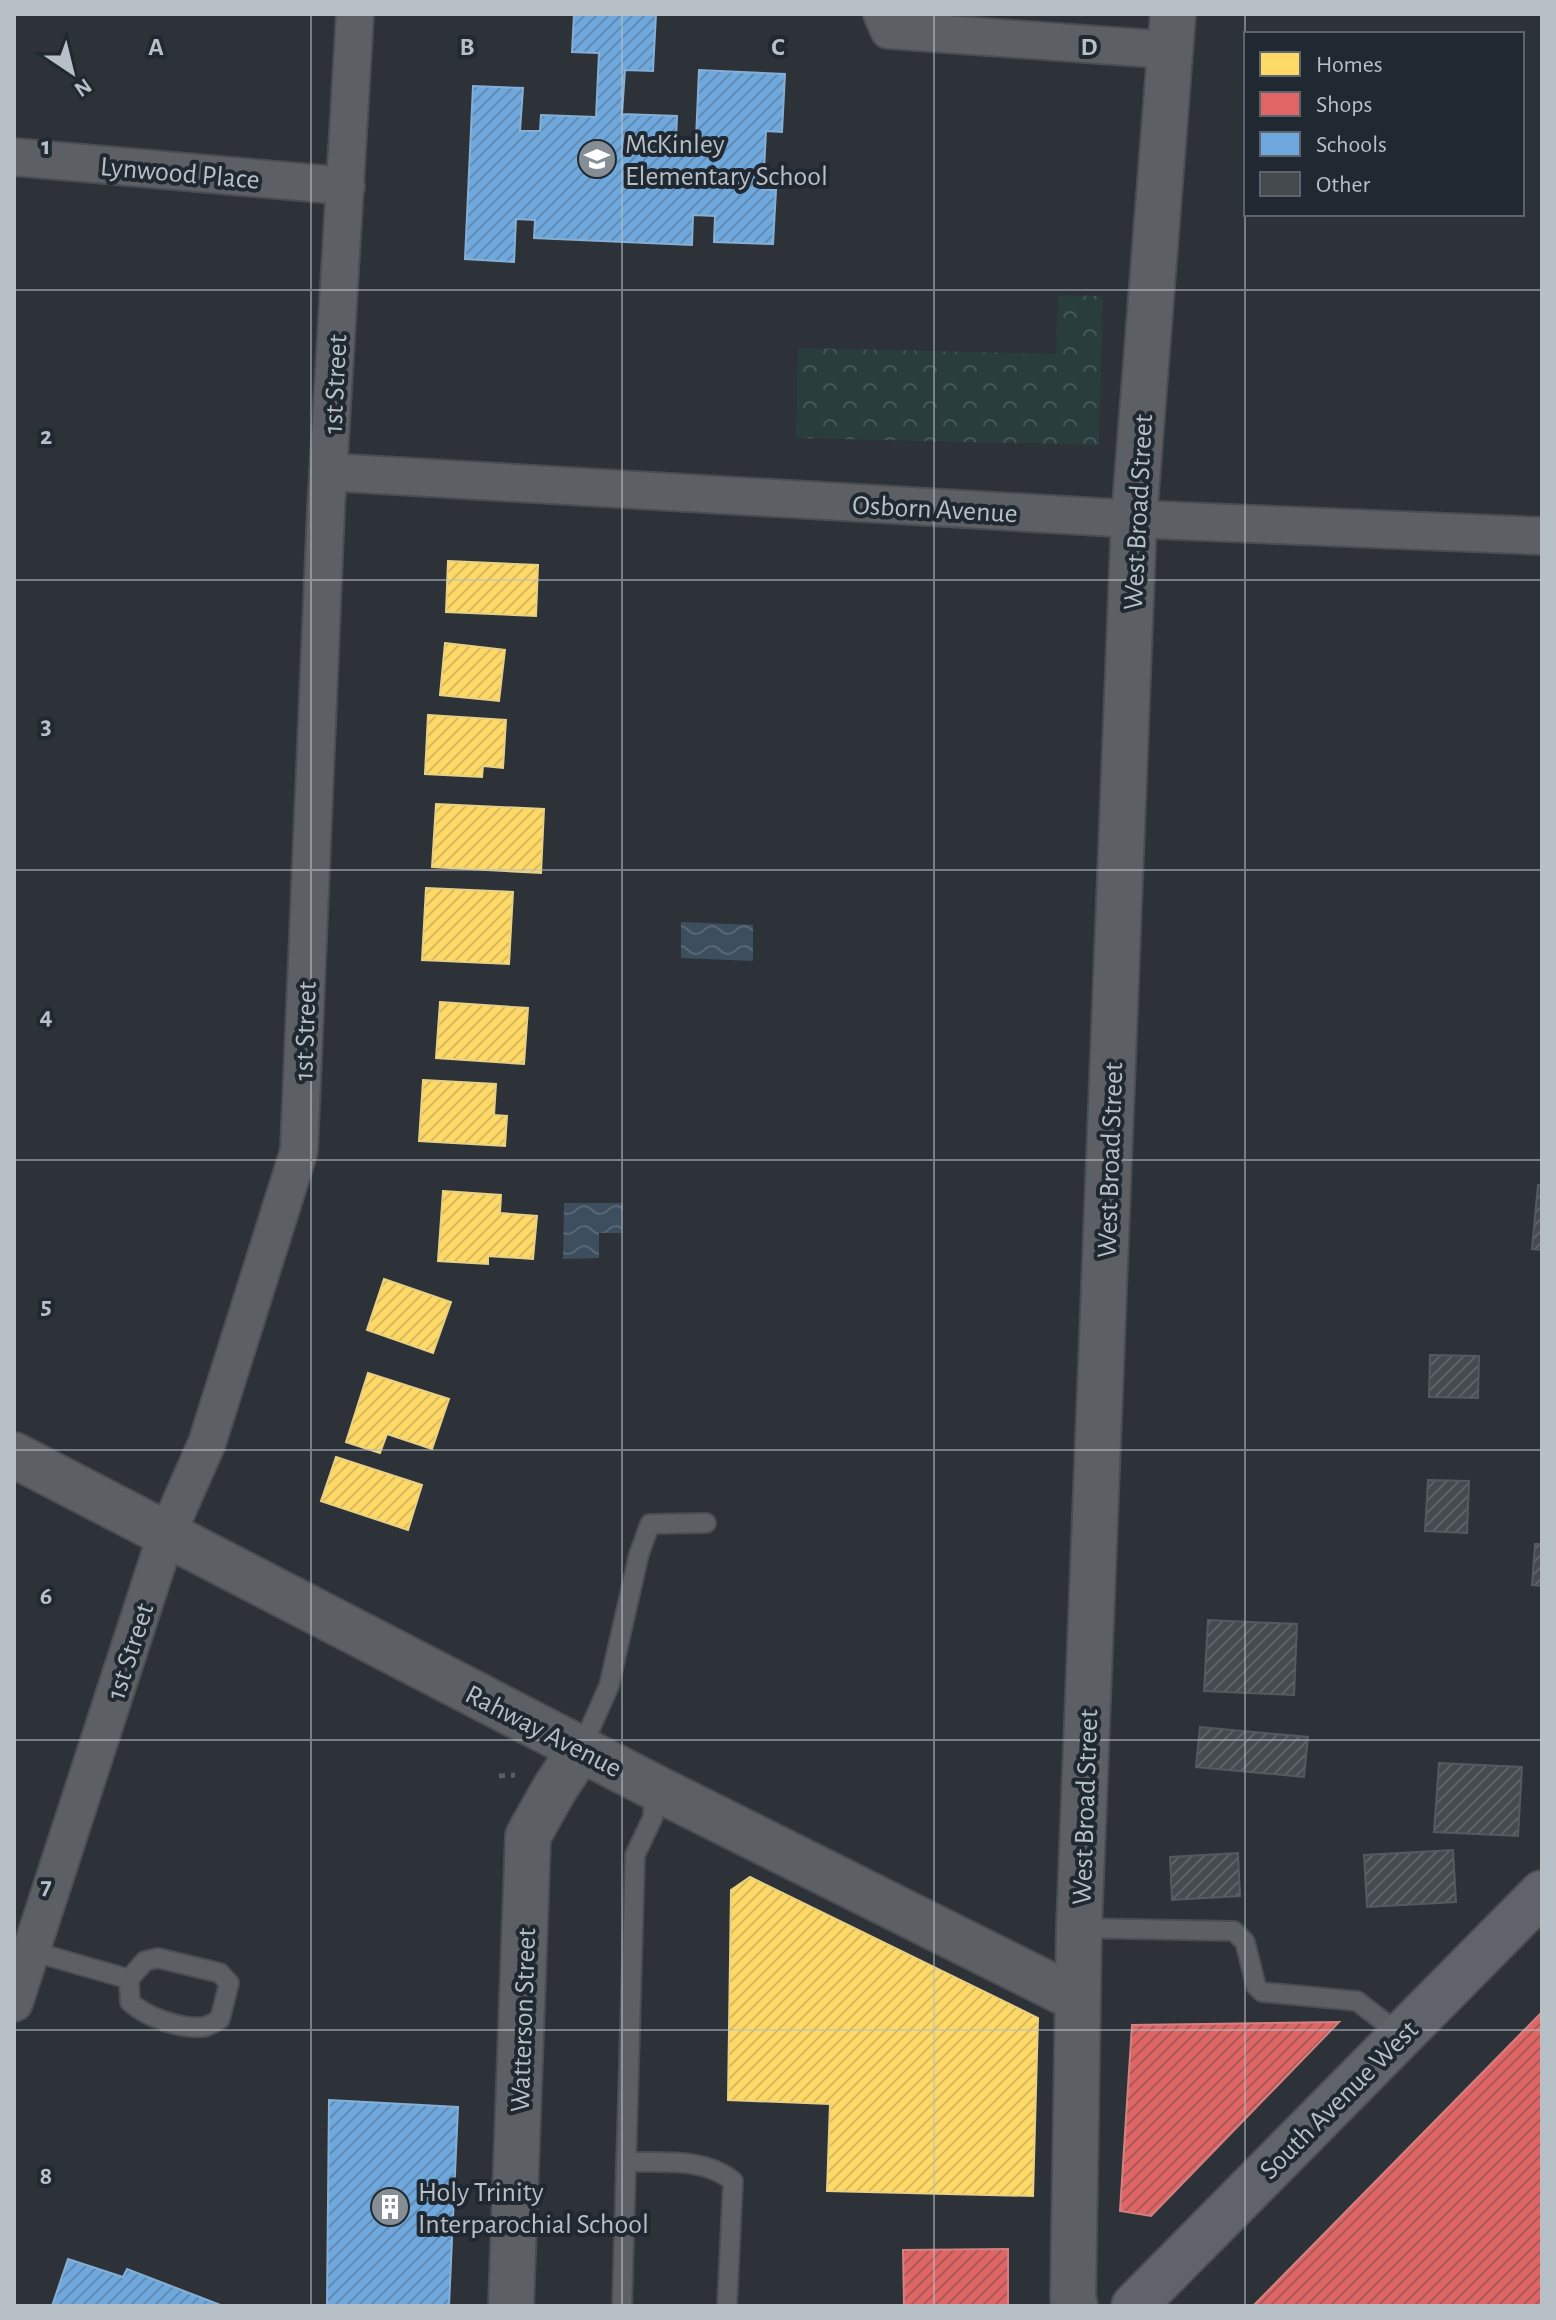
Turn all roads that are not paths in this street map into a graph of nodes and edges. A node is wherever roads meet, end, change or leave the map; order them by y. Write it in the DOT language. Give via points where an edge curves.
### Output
graph roads {
  1 [pos="355,14"];
  2 [pos="882,14"];
  3 [pos="1171,32"];
  4 [pos="14,157"];
  5 [pos="346,186"];
  6 [pos="328,472"];
  7 [pos="1134,519"];
  8 [pos="1542,536"];
  9 [pos="14,1455"];
  10 [pos="706,1523"];
  11 [pos="166,1536"];
  12 [pos="581,1749"];
  13 [pos="654,1787"];
  14 [pos="1542,1893"];
  15 [pos="1079,1928"];
  16 [pos="31,1951"];
  17 [pos="129,1979"];
  18 [pos="1077,1999"];
  19 [pos="14,2003"];
  20 [pos="1401,2035"];
  21 [pos="626,2162"];
  22 [pos="1138,2305"];
  23 [pos="511,2306"];
  24 [pos="622,2306"];
  25 [pos="727,2306"];
  26 [pos="1075,2306"];
  1 -- 5 [label="street, 1st Street"];
  2 -- 3 [label="street" via="889,30"];
  3 -- 7 [label="street, West Broad Street"];
  4 -- 5 [label="street, Lynwood Place"];
  5 -- 6 [label="street, 1st Street"];
  6 -- 7 [label="street, Osborn Avenue"];
  6 -- 11 [label="street, 1st Street" via="299,1151 207,1443"];
  7 -- 8 [label="street, Osborn Avenue"];
  7 -- 15 [label="street, West Broad Street"];
  9 -- 11 [label="street, Rahway Avenue"];
  10 -- 12 [label="lane" via="650,1524 609,1686"];
  11 -- 12 [label="street, Rahway Avenue"];
  11 -- 16 [label="street, 1st Street"];
  12 -- 13 [label="street, Rahway Avenue"];
  12 -- 23 [label="street, Watterson Street" via="528,1836"];
  13 -- 18 [label="street, Rahway Avenue"];
  13 -- 21 [label="lane" via="653,1817 635,1855"];
  14 -- 20 [label="main road, South Avenue West"];
  15 -- 18 [label="street, West Broad Street"];
  15 -- 20 [label="lane" via="1234,1931 1245,1942 1262,1992 1357,2001"];
  16 -- 17 [label="lane"];
  16 -- 19 [label="street, 1st Street"];
  17 -- 17 [label="lane" via="145,1961 158,1958 220,1973 229,1983 220,2019 204,2027 169,2023 141,2012 130,2002"];
  18 -- 26 [label="street, West Broad Street"];
  20 -- 22 [label="main road, South Avenue West"];
  21 -- 24 [label="lane"];
  21 -- 25 [label="lane" via="697,2164 720,2170 733,2181"];
}
